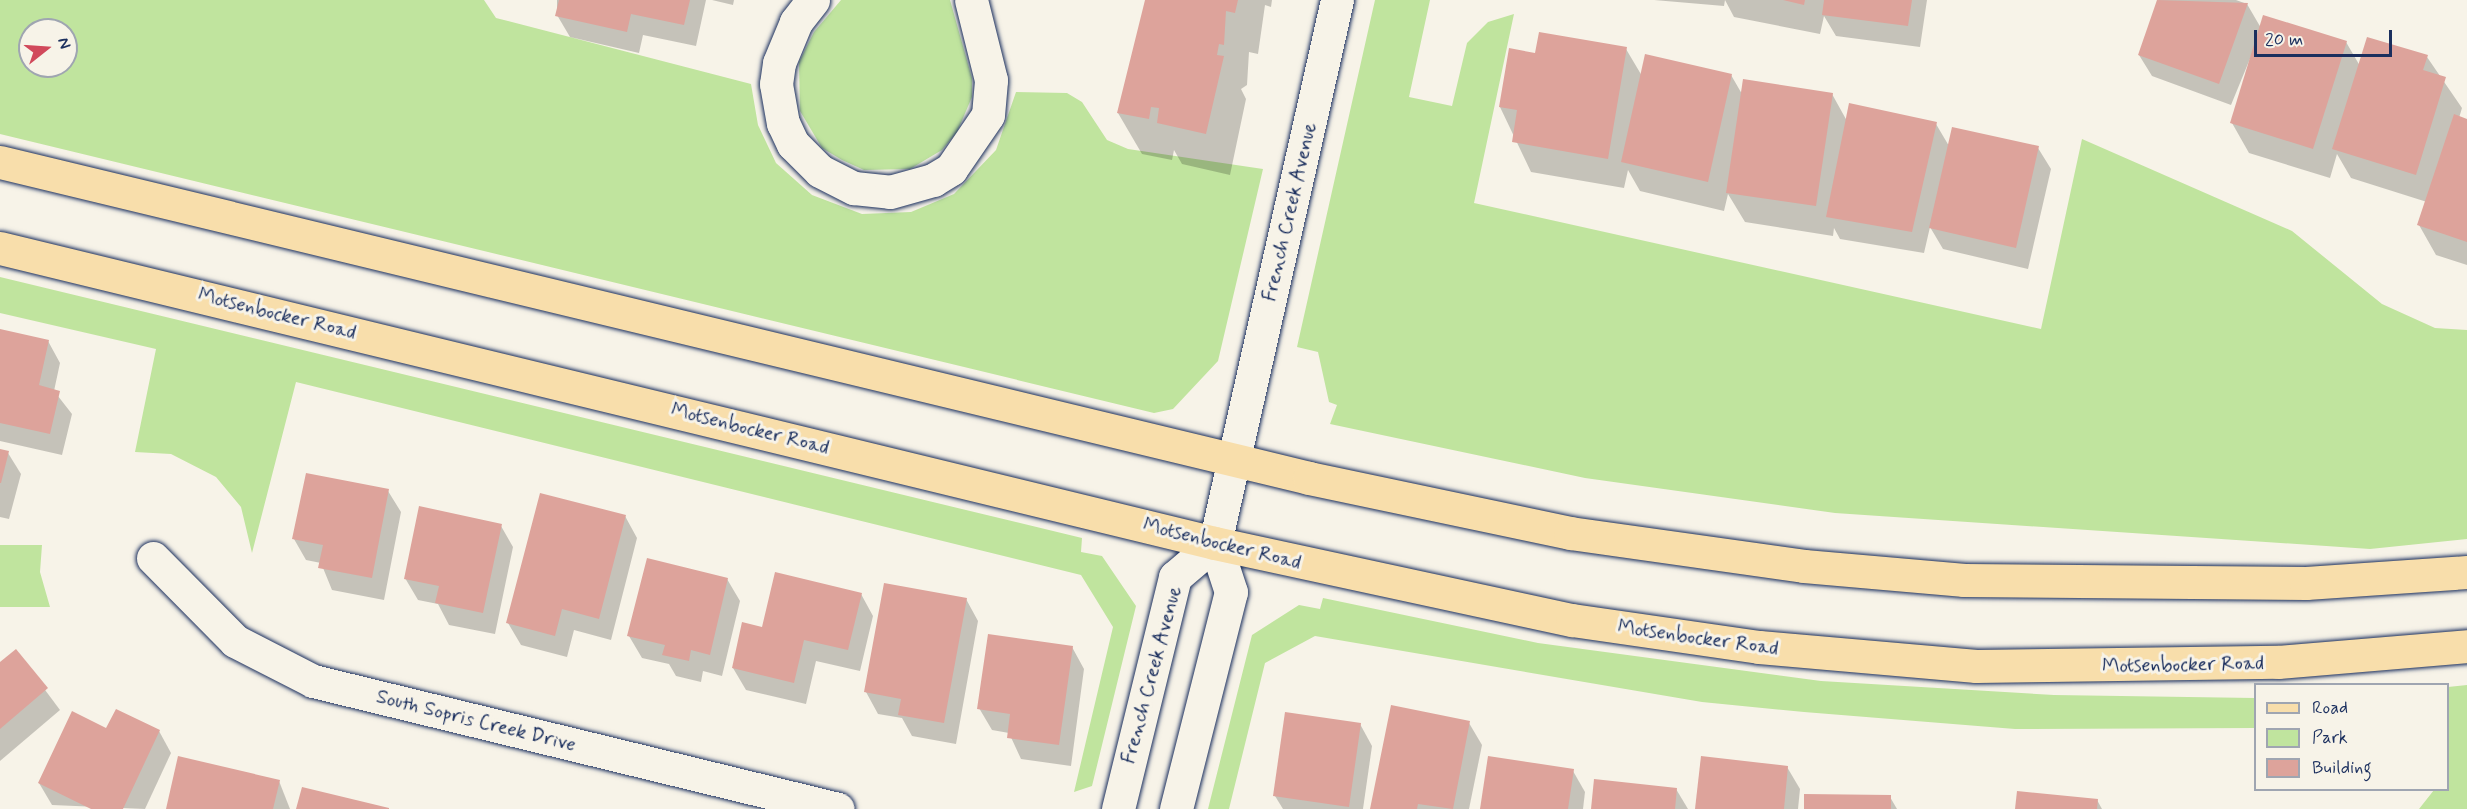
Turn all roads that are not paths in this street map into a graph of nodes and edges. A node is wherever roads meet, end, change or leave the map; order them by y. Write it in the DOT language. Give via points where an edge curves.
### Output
graph roads {
  1 [pos="813,0"];
  2 [pos="971,0"];
  3 [pos="1337,0"];
  4 [pos="0,162"];
  5 [pos="0,248"];
  6 [pos="1234,458"];
  7 [pos="1215,543"];
  8 [pos="153,558"];
  9 [pos="2467,572"];
  10 [pos="2467,646"];
  11 [pos="838,809"];
  12 [pos="1118,809"];
  13 [pos="1176,809"];
  1 -- 2 [label="street" via="796,22 779,63 776,84 783,123 793,144 820,171 854,188 890,192 933,180 951,169 988,116 991,80"];
  3 -- 6 [label="street, French Creek Avenue"];
  4 -- 6 [label="main road"];
  5 -- 7 [label="main road, Motsenbocker Road"];
  6 -- 7 [label="street, French Creek Avenue"];
  6 -- 9 [label="main road" via="1570,533 1878,573 2197,585"];
  7 -- 10 [label="main road, Motsenbocker Road" via="1572,620 1878,659 1976,666 2183,666"];
  7 -- 12 [label="street, French Creek Avenue" via="1175,578"];
  7 -- 13 [label="street" via="1231,592"];
  8 -- 11 [label="street, South Sopris Creek Drive" via="235,641 313,681"];
}
